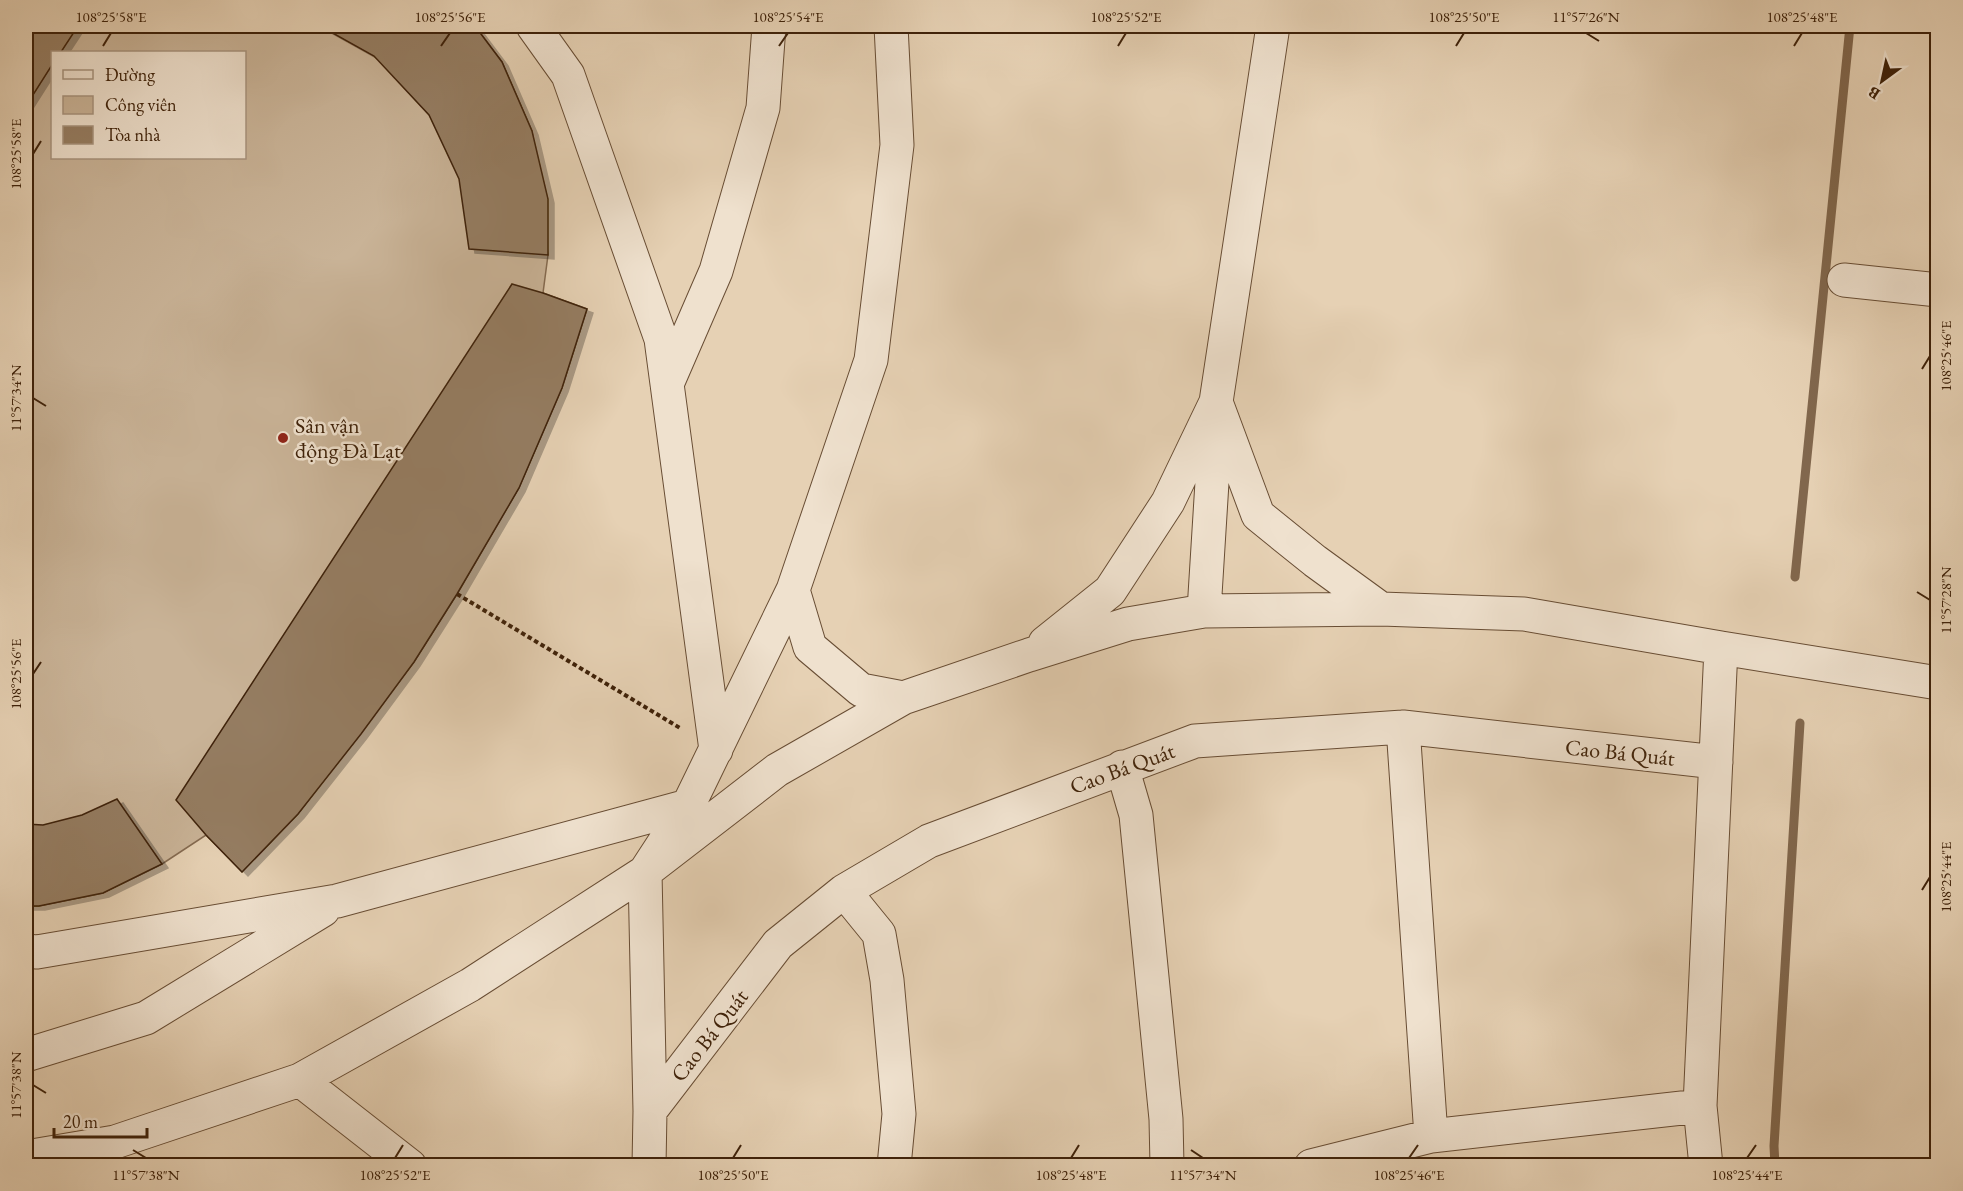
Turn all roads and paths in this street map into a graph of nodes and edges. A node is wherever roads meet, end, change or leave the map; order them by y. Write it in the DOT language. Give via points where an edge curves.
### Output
graph roads {
  1 [pos="533,26"];
  2 [pos="769,26"];
  3 [pos="891,26"];
  4 [pos="1273,26"];
  5 [pos="1844,280"];
  6 [pos="1938,290"];
  7 [pos="668,384"];
  8 [pos="1216,402"];
  9 [pos="793,590"];
  10 [pos="458,594"];
  11 [pos="1381,609"];
  12 [pos="1204,610"];
  13 [pos="1721,648"];
  14 [pos="1029,655"];
  15 [pos="1938,682"];
  16 [pos="903,698"];
  17 [pos="1403,727"];
  18 [pos="716,750"];
  19 [pos="1716,762"];
  20 [pos="1122,767"];
  21 [pos="688,806"];
  22 [pos="645,872"];
  23 [pos="844,891"];
  24 [pos="337,901"];
  25 [pos="26,951"];
  26 [pos="26,1055"];
  27 [pos="300,1080"];
  28 [pos="1700,1106"];
  29 [pos="650,1111"];
  30 [pos="1431,1136"];
  31 [pos="117,1154"];
  32 [pos="26,1157"];
  33 [pos="410,1166"];
  34 [pos="649,1166"];
  35 [pos="894,1166"];
  36 [pos="1167,1166"];
  37 [pos="1311,1166"];
  38 [pos="1706,1166"];
  1 -- 7 [label="street" via="568,75 661,339"];
  2 -- 7 [label="street" via="763,108 716,271"];
  3 -- 9 [label="street" via="897,145 871,360"];
  4 -- 8 [label="street"];
  5 -- 6 [label="street"];
  7 -- 18 [label="street"];
  8 -- 11 [label="street" via="1258,515"];
  8 -- 12 [label="street"];
  8 -- 14 [label="street" via="1168,502 1110,591"];
  9 -- 16 [label="street" via="810,647 861,690"];
  9 -- 18 [label="street"];
  10 -- 18 [label="path"];
  11 -- 12 [label="street"];
  11 -- 13 [label="street" via="1524,614"];
  12 -- 14 [label="street" via="1128,624"];
  13 -- 15 [label="street"];
  13 -- 19 [label="street"];
  14 -- 16 [label="street"];
  16 -- 22 [label="street" via="777,770"];
  17 -- 19 [label="street, Cao Bá Quát"];
  17 -- 20 [label="street, Cao Bá Quát" via="1195,741"];
  17 -- 30 [label="street"];
  18 -- 21 [label="street"];
  19 -- 28 [label="street"];
  20 -- 23 [label="street, Cao Bá Quát" via="929,841"];
  20 -- 36 [label="street" via="1136,815 1166,1119"];
  21 -- 22 [label="street"];
  21 -- 24 [label="street"];
  22 -- 27 [label="street" via="470,985"];
  22 -- 29 [label="street"];
  23 -- 29 [label="street, Cao Bá Quát" via="778,944"];
  23 -- 35 [label="street" via="879,934 900,1114"];
  24 -- 25 [label="street"];
  24 -- 26 [label="street" via="146,1018"];
  27 -- 31 [label="street"];
  27 -- 33 [label="street"];
  28 -- 30 [label="street"];
  28 -- 38 [label="street"];
  29 -- 34 [label="street"];
  30 -- 37 [label="street"];
  31 -- 32 [label="street"];
}
